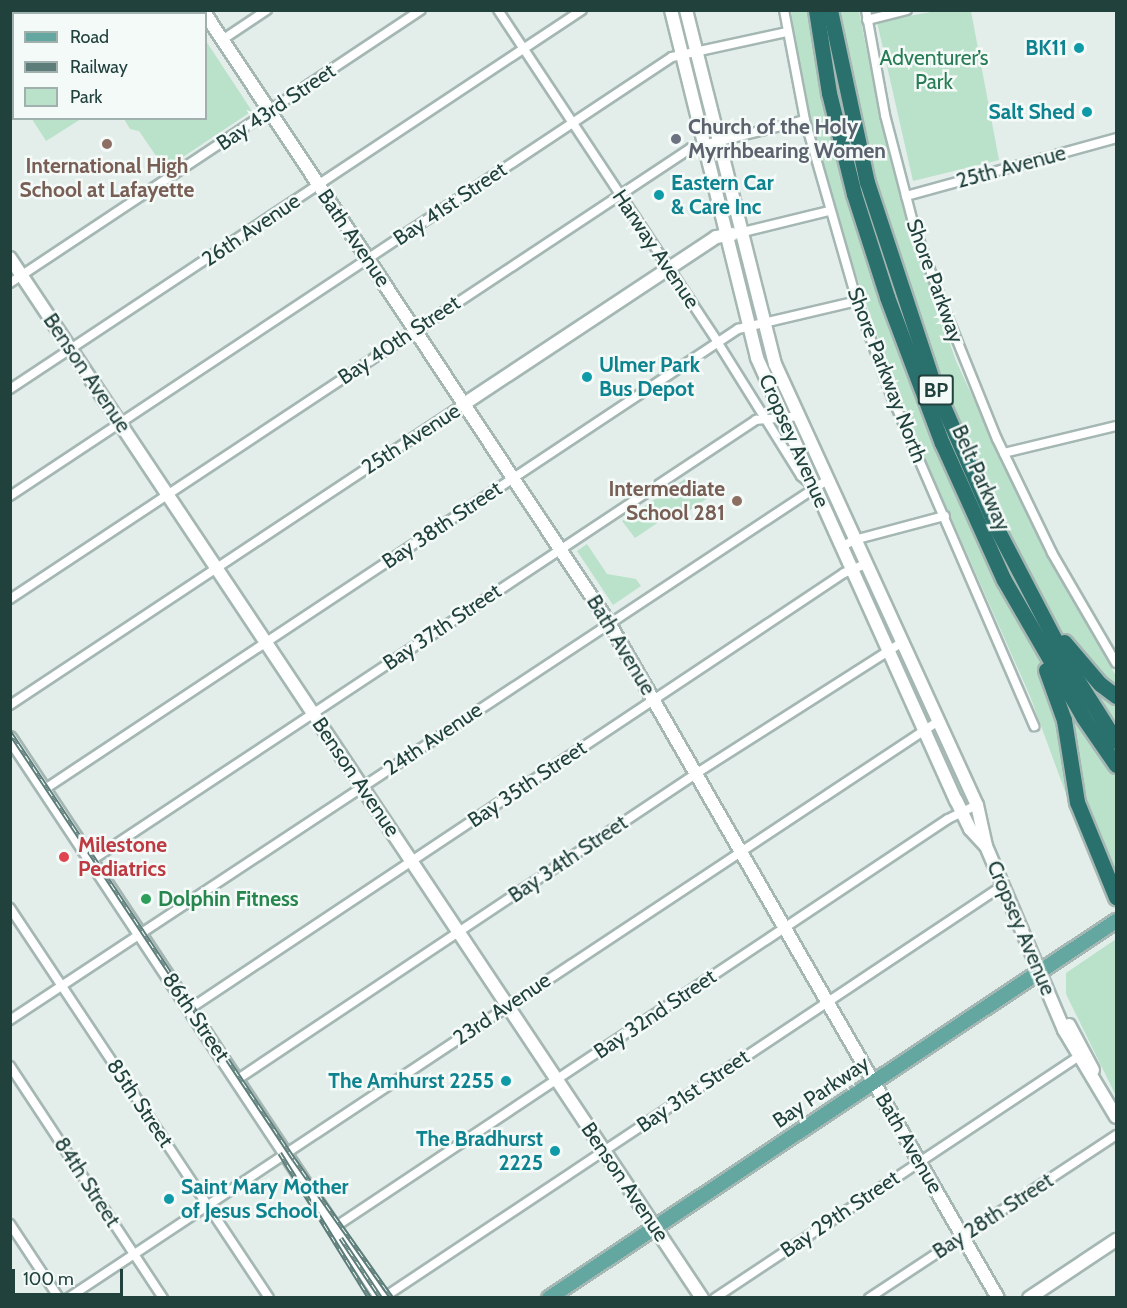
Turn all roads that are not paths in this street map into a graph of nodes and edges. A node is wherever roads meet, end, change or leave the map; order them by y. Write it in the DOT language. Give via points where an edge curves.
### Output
graph roads {
  1 [pos="267,10"];
  2 [pos="421,10"];
  3 [pos="498,10"];
  4 [pos="582,10"];
  5 [pos="671,10"];
  6 [pos="686,10"];
  7 [pos="784,10"];
  8 [pos="816,10"];
  9 [pos="830,10"];
  10 [pos="907,10"];
  11 [pos="867,15"];
  12 [pos="207,18"];
  13 [pos="787,32"];
  14 [pos="222,40"];
  15 [pos="523,49"];
  16 [pos="696,53"];
  17 [pos="682,56"];
  18 [pos="270,111"];
  19 [pos="805,120"];
  20 [pos="572,123"];
  21 [pos="1116,138"];
  22 [pos="718,140"];
  23 [pos="704,143"];
  24 [pos="319,185"];
  25 [pos="620,194"];
  26 [pos="906,196"];
  27 [pos="829,211"];
  28 [pos="739,233"];
  29 [pos="725,236"];
  30 [pos="10,258"];
  31 [pos="368,259"];
  32 [pos="669,268"];
  33 [pos="23,275"];
  34 [pos="10,283"];
  35 [pos="857,302"];
  36 [pos="762,324"];
  37 [pos="747,327"];
  38 [pos="415,330"];
  39 [pos="718,343"];
  40 [pos="72,349"];
  41 [pos="10,389"];
  42 [pos="464,404"];
  43 [pos="781,416"];
  44 [pos="800,416"];
  45 [pos="764,419"];
  46 [pos="121,423"];
  47 [pos="1116,426"];
  48 [pos="1004,453"];
  49 [pos="513,478"];
  50 [pos="827,480"];
  51 [pos="814,486"];
  52 [pos="168,494"];
  53 [pos="10,496"];
  54 [pos="945,516"];
  55 [pos="854,540"];
  56 [pos="841,547"];
  57 [pos="560,549"];
  58 [pos="865,564"];
  59 [pos="217,568"];
  60 [pos="851,570"];
  61 [pos="1024,578"];
  62 [pos="1004,580"];
  63 [pos="10,599"];
  64 [pos="609,623"];
  65 [pos="266,641"];
  66 [pos="901,643"];
  67 [pos="888,649"];
  68 [pos="1116,663"];
  69 [pos="1116,696"];
  70 [pos="654,699"];
  71 [pos="10,705"];
  72 [pos="313,713"];
  73 [pos="937,722"];
  74 [pos="1034,726"];
  75 [pos="925,730"];
  76 [pos="10,738"];
  77 [pos="1116,741"];
  78 [pos="1116,765"];
  79 [pos="697,773"];
  80 [pos="362,787"];
  81 [pos="45,789"];
  82 [pos="977,805"];
  83 [pos="962,812"];
  84 [pos="986,846"];
  85 [pos="741,850"];
  86 [pos="92,860"];
  87 [pos="411,861"];
  88 [pos="1111,877"];
  89 [pos="1002,886"];
  90 [pos="1116,897"];
  91 [pos="10,908"];
  92 [pos="1116,921"];
  93 [pos="785,928"];
  94 [pos="458,932"];
  95 [pos="141,934"];
  96 [pos="1039,971"];
  97 [pos="62,986"];
  98 [pos="828,1001"];
  99 [pos="507,1006"];
  100 [pos="191,1008"];
  101 [pos="10,1020"];
  102 [pos="1081,1055"];
  103 [pos="10,1066"];
  104 [pos="238,1079"];
  105 [pos="557,1079"];
  106 [pos="874,1082"];
  107 [pos="1116,1117"];
  108 [pos="1116,1135"];
  109 [pos="603,1151"];
  110 [pos="286,1152"];
  111 [pos="920,1161"];
  112 [pos="208,1205"];
  113 [pos="10,1224"];
  114 [pos="335,1227"];
  115 [pos="655,1227"];
  116 [pos="962,1235"];
  117 [pos="1116,1240"];
  118 [pos="134,1254"];
  119 [pos="59,1298"];
  120 [pos="68,1298"];
  121 [pos="163,1298"];
  122 [pos="269,1298"];
  123 [pos="382,1298"];
  124 [pos="549,1298"];
  125 [pos="702,1298"];
  126 [pos="715,1298"];
  127 [pos="869,1298"];
  128 [pos="998,1298"];
  129 [pos="1029,1298"];
  1 -- 14 [label="street"];
  2 -- 18 [label="street, Bay 43rd Street"];
  3 -- 15 [label="street, Harway Avenue"];
  4 -- 15 [label="street, 26th Avenue"];
  5 -- 17 [label="street, Cropsey Avenue"];
  6 -- 16 [label="street, Cropsey Avenue"];
  7 -- 13 [label="street, Shore Parkway North"];
  8 -- 62 [label="highway, Belt Parkway / BP" via="841,145 887,297 942,443"];
  9 -- 61 [label="highway, Belt Parkway / BP" via="853,133 902,294 954,433 997,529"];
  10 -- 11 [label="street"];
  11 -- 26 [label="street, Shore Parkway" via="885,115"];
  12 -- 14 [label="street, Bath Avenue"];
  13 -- 16 [label="street, Bay 41st Street"];
  13 -- 19 [label="street, Shore Parkway North"];
  14 -- 18 [label="street, Bath Avenue"];
  15 -- 20 [label="street, Harway Avenue"];
  15 -- 24 [label="street, 26th Avenue"];
  16 -- 17 [label="street, Bay 41st Street"];
  16 -- 22 [label="street, Cropsey Avenue"];
  17 -- 20 [label="street, Bay 41st Street" via="672,57"];
  17 -- 23 [label="street, Cropsey Avenue"];
  18 -- 24 [label="street, Bath Avenue"];
  18 -- 33 [label="street, Bay 43rd Street"];
  19 -- 22 [label="street, Bay 40th Street"];
  19 -- 27 [label="street, Shore Parkway North"];
  20 -- 25 [label="street, Harway Avenue"];
  20 -- 31 [label="street, Bay 41st Street"];
  21 -- 26 [label="street, 25th Avenue"];
  22 -- 23 [label="street, Bay 40th Street"];
  22 -- 28 [label="street, Cropsey Avenue"];
  23 -- 25 [label="street, Bay 40th Street"];
  23 -- 29 [label="street, Cropsey Avenue"];
  24 -- 31 [label="street, Bath Avenue"];
  24 -- 40 [label="street, 26th Avenue"];
  25 -- 32 [label="street, Harway Avenue"];
  25 -- 38 [label="street, Bay 40th Street"];
  26 -- 48 [label="street, Shore Parkway" via="936,288"];
  27 -- 28 [label="street, 25th Avenue"];
  27 -- 35 [label="street, Shore Parkway North"];
  28 -- 29 [label="street, 25th Avenue"];
  28 -- 36 [label="street, Cropsey Avenue"];
  29 -- 32 [label="street, 25th Avenue" via="716,237"];
  29 -- 37 [label="street, Cropsey Avenue"];
  30 -- 33 [label="street, Benson Avenue"];
  31 -- 38 [label="street, Bath Avenue"];
  31 -- 46 [label="street, Bay 41st Street"];
  32 -- 39 [label="street, Harway Avenue"];
  32 -- 42 [label="street, 25th Avenue"];
  33 -- 34 [label="street, Bay 43rd Street"];
  33 -- 40 [label="street, Benson Avenue"];
  35 -- 36 [label="street, Bay 38th Street"];
  35 -- 54 [label="street, Shore Parkway North" via="891,395"];
  36 -- 37 [label="street, Bay 38th Street"];
  36 -- 44 [label="street, Cropsey Avenue" via="775,364"];
  37 -- 39 [label="street, Bay 38th Street"];
  37 -- 43 [label="street, Cropsey Avenue"];
  38 -- 42 [label="street, Bath Avenue"];
  38 -- 52 [label="street, Bay 40th Street"];
  39 -- 45 [label="street, Harway Avenue"];
  39 -- 49 [label="street, Bay 38th Street"];
  40 -- 41 [label="street, 26th Avenue"];
  40 -- 46 [label="street, Benson Avenue"];
  42 -- 49 [label="street, Bath Avenue"];
  42 -- 59 [label="street, 25th Avenue"];
  43 -- 44 [label="street, Bay 37th Street"];
  43 -- 45 [label="street, Bay 37th Street"];
  43 -- 51 [label="street, Cropsey Avenue"];
  44 -- 50 [label="street, Cropsey Avenue"];
  45 -- 51 [label="street, Harway Avenue" via="801,476"];
  45 -- 57 [label="street, Bay 37th Street" via="756,420"];
  46 -- 52 [label="street, Benson Avenue"];
  46 -- 53 [label="street, Bay 41st Street"];
  47 -- 48 [label="street"];
  48 -- 68 [label="street, Shore Parkway" via="1052,554"];
  49 -- 57 [label="street, Bath Avenue"];
  49 -- 65 [label="street, Bay 38th Street"];
  50 -- 51 [label="street, 24th Avenue"];
  50 -- 55 [label="street, Cropsey Avenue"];
  51 -- 56 [label="street, Cropsey Avenue"];
  51 -- 64 [label="street, 24th Avenue"];
  52 -- 59 [label="street, Benson Avenue"];
  52 -- 63 [label="street, Bay 40th Street"];
  54 -- 55 [label="street"];
  54 -- 74 [label="street, Shore Parkway North"];
  55 -- 56 [label="street"];
  55 -- 58 [label="street, Cropsey Avenue"];
  56 -- 60 [label="street, Cropsey Avenue"];
  57 -- 64 [label="street, Bath Avenue"];
  57 -- 72 [label="street, Bay 37th Street"];
  58 -- 60 [label="street, Bay 35th Street"];
  58 -- 66 [label="street, Cropsey Avenue"];
  59 -- 65 [label="street, Benson Avenue"];
  59 -- 71 [label="street, 25th Avenue"];
  60 -- 67 [label="street, Cropsey Avenue"];
  60 -- 70 [label="street, Bay 35th Street"];
  61 -- 69 [label="highway" via="1068,648"];
  61 -- 77 [label="highway, Belt Parkway / BP" via="1069,667"];
  62 -- 78 [label="highway, Belt Parkway / BP" via="1083,717"];
  62 -- 88 [label="highway" via="1056,695 1064,720 1077,802"];
  64 -- 70 [label="street, Bath Avenue"];
  64 -- 80 [label="street, 24th Avenue"];
  65 -- 72 [label="street, Benson Avenue"];
  65 -- 81 [label="street, Bay 38th Street"];
  66 -- 67 [label="street, Bay 34th Street"];
  66 -- 73 [label="street, Cropsey Avenue"];
  67 -- 75 [label="street, Cropsey Avenue"];
  67 -- 79 [label="street, Bay 34th Street"];
  70 -- 79 [label="street, Bath Avenue"];
  70 -- 87 [label="street, Bay 35th Street"];
  72 -- 80 [label="street, Benson Avenue"];
  72 -- 86 [label="street, Bay 37th Street"];
  73 -- 75 [label="street, 23rd Avenue"];
  73 -- 82 [label="street, Cropsey Avenue"];
  75 -- 83 [label="street, Cropsey Avenue"];
  75 -- 85 [label="street, 23rd Avenue"];
  76 -- 81 [label="street, 86th Street"];
  79 -- 85 [label="street, Bath Avenue"];
  79 -- 94 [label="street, Bay 34th Street"];
  80 -- 87 [label="street, Benson Avenue"];
  80 -- 95 [label="street, 24th Avenue"];
  81 -- 86 [label="street, 86th Street"];
  82 -- 83 [label="street, Bay 32nd Street"];
  82 -- 84 [label="street, Cropsey Avenue"];
  83 -- 84 [label="street, Cropsey Avenue" via="970,829"];
  83 -- 93 [label="street, Bay 32nd Street"];
  84 -- 89 [label="street, Cropsey Avenue"];
  85 -- 93 [label="street, Bath Avenue"];
  85 -- 99 [label="street, 23rd Avenue"];
  86 -- 95 [label="street, 86th Street"];
  87 -- 94 [label="street, Benson Avenue"];
  87 -- 100 [label="street, Bay 35th Street"];
  88 -- 90 [label="highway"];
  89 -- 96 [label="street, Cropsey Avenue"];
  89 -- 98 [label="street, Bay 31st Street"];
  91 -- 97 [label="street, 85th Street"];
  92 -- 96 [label="main road, Bay Parkway"];
  93 -- 98 [label="street, Bath Avenue"];
  93 -- 105 [label="street, Bay 32nd Street"];
  94 -- 99 [label="street, Benson Avenue"];
  94 -- 104 [label="street, Bay 34th Street"];
  95 -- 97 [label="street, 24th Avenue"];
  95 -- 100 [label="street, 86th Street"];
  96 -- 102 [label="street, Cropsey Avenue"];
  96 -- 106 [label="main road, Bay Parkway"];
  97 -- 101 [label="street, 24th Avenue"];
  97 -- 112 [label="street, 85th Street"];
  98 -- 106 [label="street, Bath Avenue"];
  98 -- 109 [label="street, Bay 31st Street"];
  99 -- 105 [label="street, Benson Avenue"];
  99 -- 110 [label="street, 23rd Avenue"];
  100 -- 104 [label="street, 86th Street"];
  102 -- 107 [label="street, Cropsey Avenue"];
  102 -- 111 [label="street, Bay 29th Street"];
  103 -- 118 [label="street, 84th Street"];
  104 -- 110 [label="street, 86th Street"];
  105 -- 109 [label="street, Benson Avenue"];
  105 -- 114 [label="street, Bay 32nd Street"];
  106 -- 111 [label="street, Bath Avenue"];
  106 -- 115 [label="main road, Bay Parkway"];
  108 -- 116 [label="street, Bay 28th Street"];
  109 -- 115 [label="street, Benson Avenue"];
  109 -- 123 [label="street, Bay 31st Street"];
  110 -- 112 [label="street, 23rd Avenue"];
  110 -- 114 [label="street, 86th Street"];
  111 -- 116 [label="street, Bath Avenue"];
  111 -- 126 [label="street, Bay 29th Street"];
  112 -- 118 [label="street, 23rd Avenue"];
  112 -- 122 [label="street, 85th Street"];
  113 -- 119 [label="street"];
  114 -- 123 [label="street, 86th Street"];
  115 -- 124 [label="main road, Bay Parkway"];
  115 -- 125 [label="street, Benson Avenue"];
  116 -- 127 [label="street, Bay 28th Street"];
  116 -- 128 [label="street, Bath Avenue"];
  117 -- 129 [label="street"];
  118 -- 120 [label="street, 23rd Avenue"];
  118 -- 121 [label="street, 84th Street"];
}
